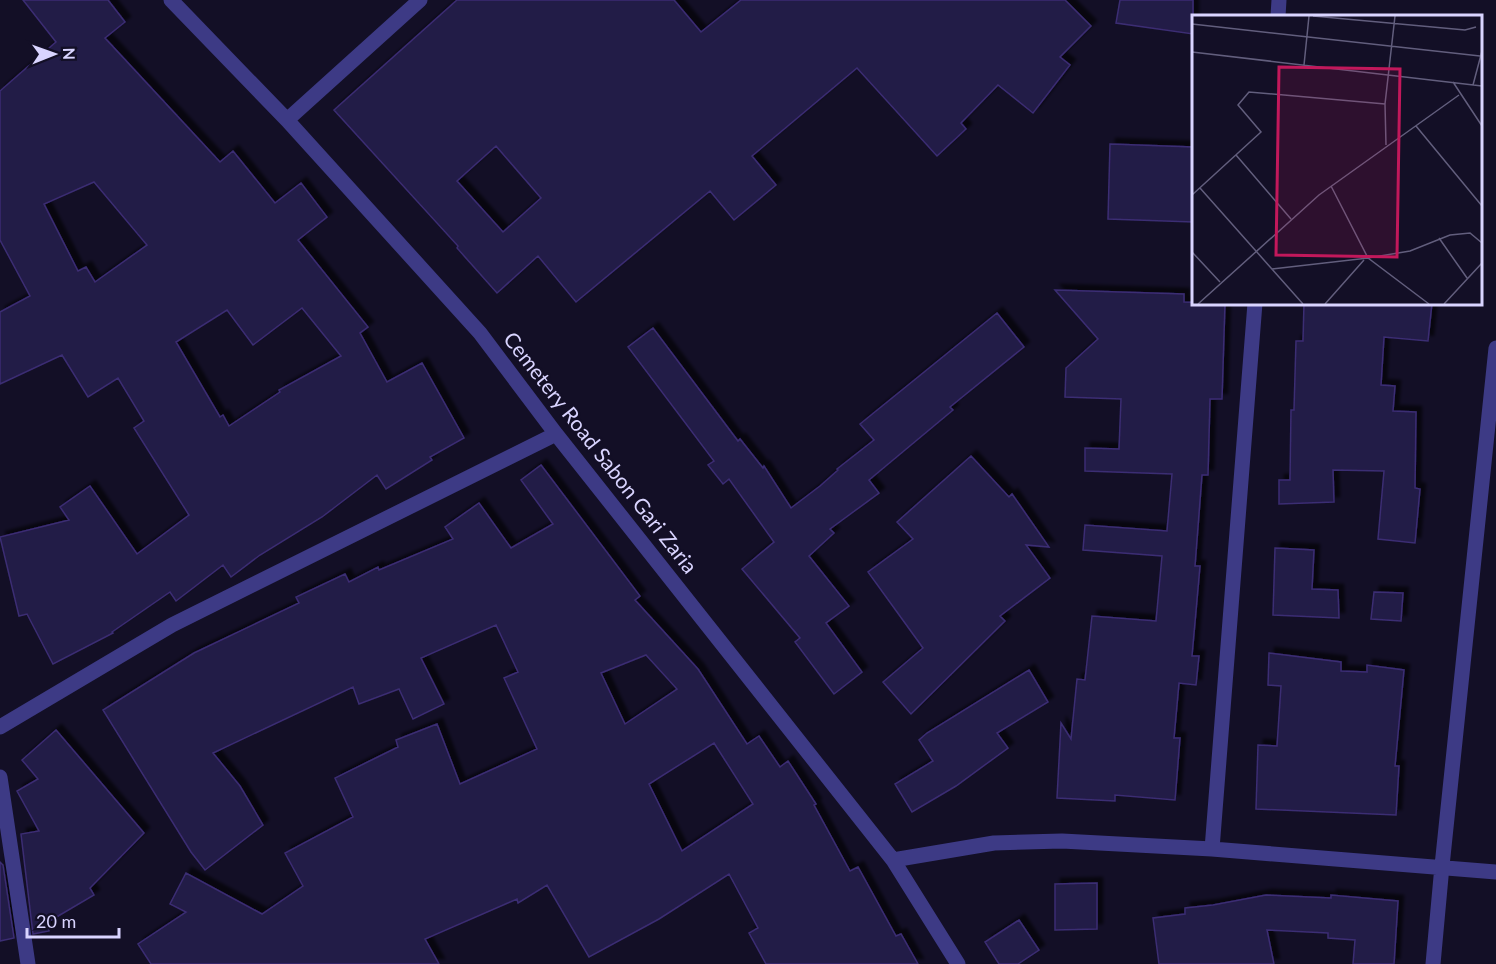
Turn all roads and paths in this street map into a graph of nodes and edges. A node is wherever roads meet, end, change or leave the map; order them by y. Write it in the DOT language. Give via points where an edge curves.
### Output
graph roads {
  1 [pos="171,0"];
  2 [pos="420,0"];
  3 [pos="1279,0"];
  4 [pos="1278,15"];
  5 [pos="287,120"];
  6 [pos="1255,304"];
  7 [pos="1496,348"];
  8 [pos="556,434"];
  9 [pos="0,727"];
  10 [pos="0,777"];
  11 [pos="1212,849"];
  12 [pos="893,860"];
  13 [pos="1442,866"];
  14 [pos="1496,872"];
  15 [pos="28,964"];
  16 [pos="958,964"];
  17 [pos="1433,964"];
  1 -- 5 [label="street, Cemetery Road Sabon Gari Zaria"];
  2 -- 5 [label="street"];
  3 -- 4 [label="street"];
  5 -- 8 [label="street, Cemetery Road Sabon Gari Zaria" via="480,333"];
  6 -- 11 [label="street"];
  7 -- 13 [label="street"];
  8 -- 9 [label="street" via="172,625"];
  8 -- 12 [label="street, Cemetery Road Sabon Gari Zaria"];
  10 -- 15 [label="street"];
  11 -- 12 [label="street" via="1006,842"];
  11 -- 13 [label="street"];
  12 -- 16 [label="street, Cemetery Road Sabon Gari Zaria"];
  13 -- 14 [label="street"];
  13 -- 17 [label="street"];
}
